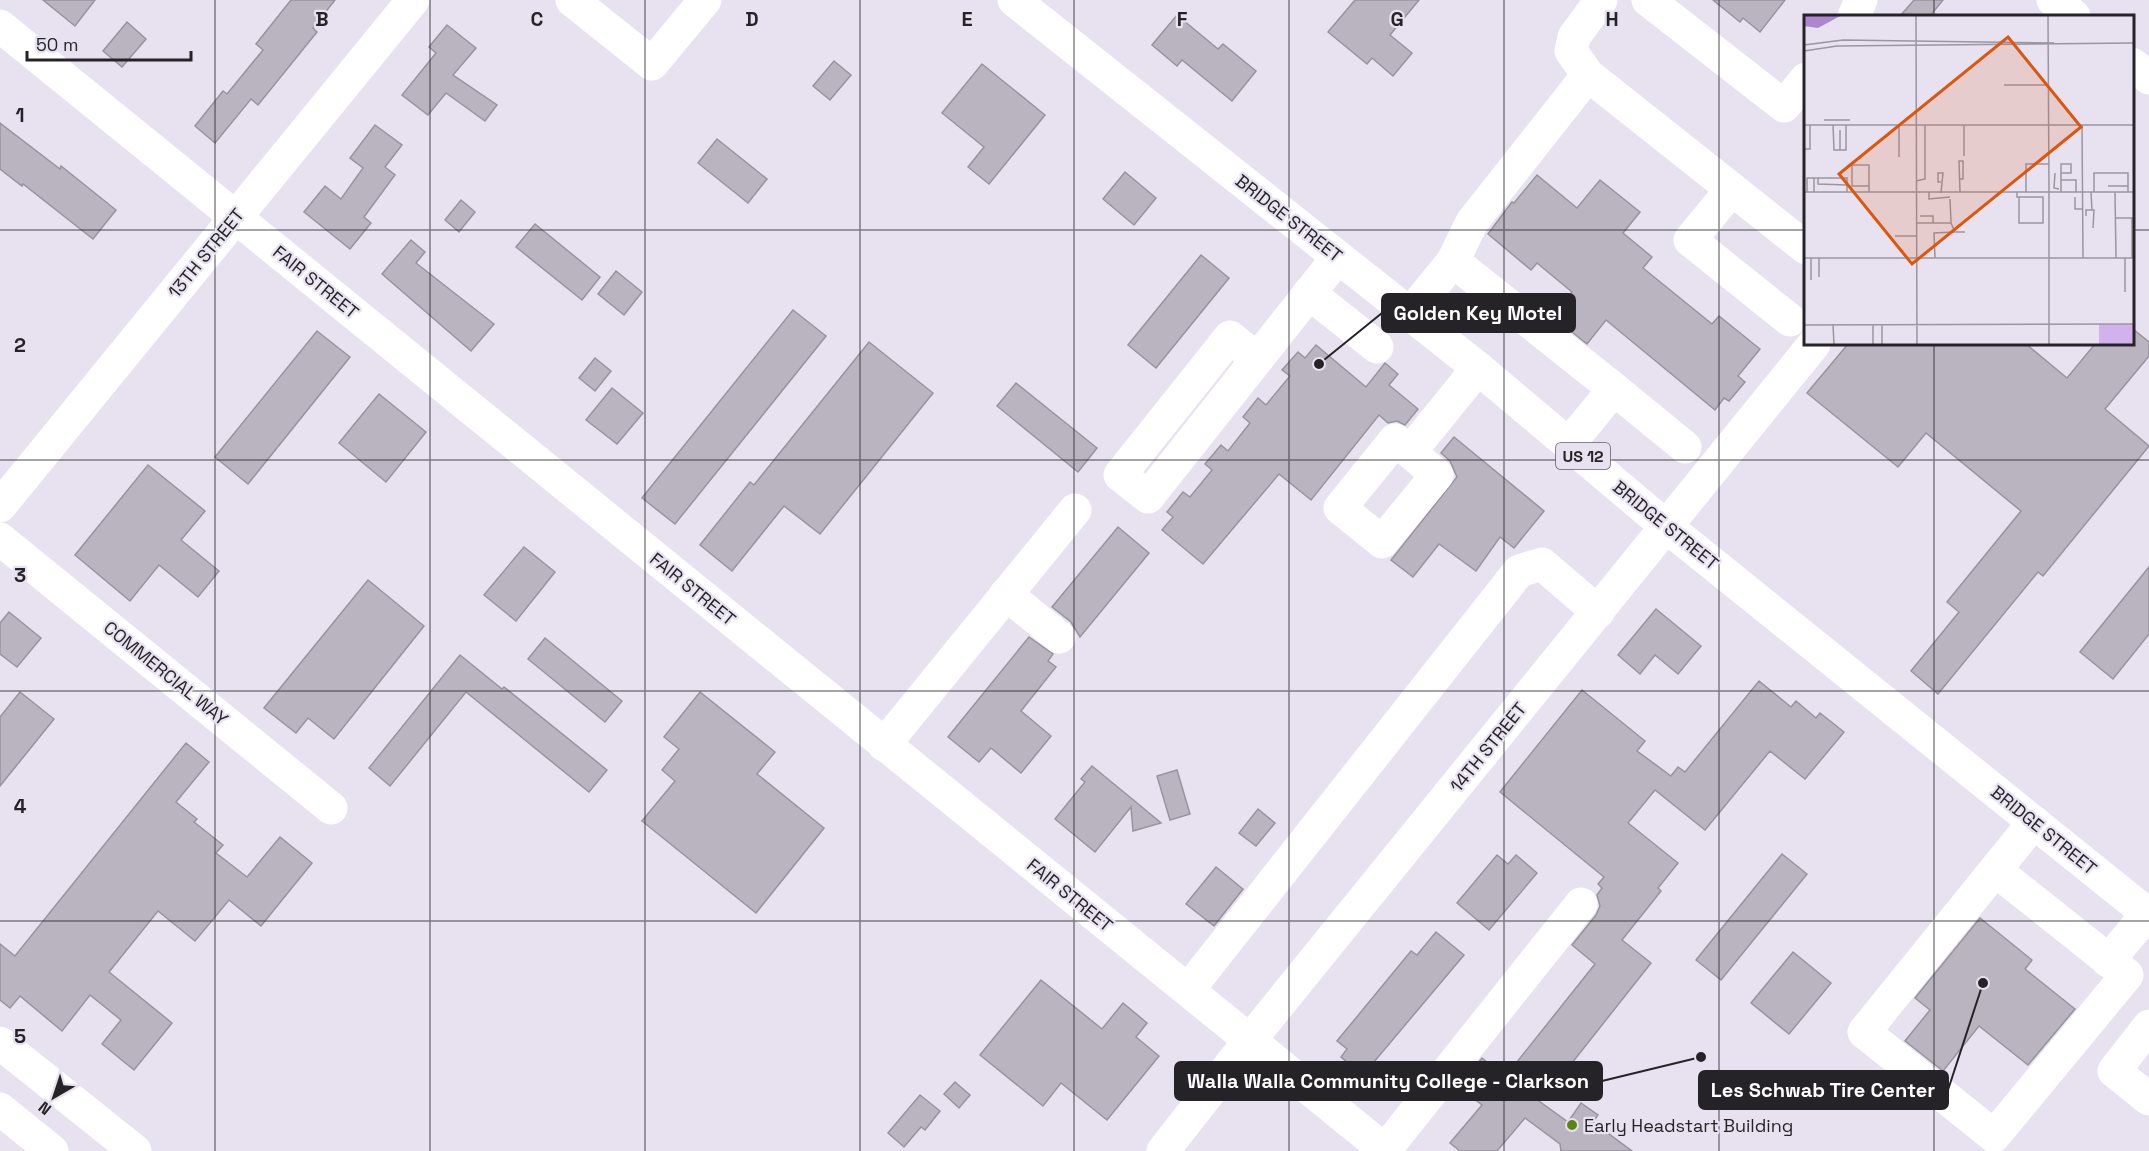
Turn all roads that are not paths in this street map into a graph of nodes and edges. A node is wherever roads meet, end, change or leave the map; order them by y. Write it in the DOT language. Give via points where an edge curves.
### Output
graph roads {
  1 [pos="413,0"];
  2 [pos="572,0"];
  3 [pos="705,0"];
  4 [pos="1014,0"];
  5 [pos="1601,0"];
  6 [pos="1648,0"];
  7 [pos="1861,0"];
  8 [pos="2053,0"];
  9 [pos="2092,0"];
  10 [pos="1854,15"];
  11 [pos="2073,15"];
  12 [pos="2080,15"];
  13 [pos="0,26"];
  14 [pos="2134,65"];
  15 [pos="1588,75"];
  16 [pos="2149,78"];
  17 [pos="1804,81"];
  18 [pos="1732,189"];
  19 [pos="236,216"];
  20 [pos="1804,246"];
  21 [pos="1338,257"];
  22 [pos="1453,261"];
  23 [pos="1309,293"];
  24 [pos="1410,314"];
  25 [pos="1790,320"];
  26 [pos="1813,345"];
  27 [pos="1377,347"];
  28 [pos="1257,359"];
  29 [pos="1478,368"];
  30 [pos="1614,389"];
  31 [pos="1569,444"];
  32 [pos="1685,447"];
  33 [pos="1410,452"];
  34 [pos="0,506"];
  35 [pos="1075,510"];
  36 [pos="1667,527"];
  37 [pos="0,539"];
  38 [pos="1006,594"];
  39 [pos="1598,612"];
  40 [pos="1059,637"];
  41 [pos="884,745"];
  42 [pos="331,807"];
  43 [pos="2034,822"];
  44 [pos="1995,870"];
  45 [pos="1581,904"];
  46 [pos="2148,914"];
  47 [pos="2108,961"];
  48 [pos="1188,990"];
  49 [pos="2149,1026"];
  50 [pos="1250,1040"];
  51 [pos="0,1042"];
  52 [pos="2149,1099"];
  53 [pos="0,1109"];
  54 [pos="1386,1150"];
  55 [pos="52,1151"];
  56 [pos="135,1151"];
  57 [pos="1162,1151"];
  1 -- 19 [label="main road, 13TH STREET"];
  2 -- 3 [label="main road" via="652,64"];
  4 -- 21 [label="main road, BRIDGE STREET / US 12"];
  5 -- 15 [label="main road" via="1574,37 1571,51"];
  6 -- 17 [label="main road" via="1784,106"];
  7 -- 10 [label="main road"];
  8 -- 11 [label="main road"];
  9 -- 12 [label="main road"];
  13 -- 19 [label="main road, FAIR STREET"];
  14 -- 16 [label="main road"];
  15 -- 18 [label="main road"];
  15 -- 22 [label="main road" via="1472,222"];
  18 -- 20 [label="main road"];
  18 -- 25 [label="main road" via="1690,240"];
  19 -- 34 [label="main road, 13TH STREET"];
  19 -- 41 [label="main road, FAIR STREET"];
  21 -- 23 [label="main road"];
  21 -- 24 [label="main road, BRIDGE STREET / US 12"];
  22 -- 24 [label="main road"];
  22 -- 30 [label="main road"];
  23 -- 27 [label="main road"];
  23 -- 28 [label="main road"];
  24 -- 29 [label="main road, BRIDGE STREET / US 12"];
  26 -- 36 [label="main road, 14TH STREET"];
  28 -- 28 [label="main road" via="1148,497 1120,476 1230,337"];
  29 -- 31 [label="main road, BRIDGE STREET / US 12"];
  29 -- 33 [label="main road"];
  30 -- 31 [label="main road"];
  30 -- 32 [label="main road"];
  31 -- 36 [label="main road, BRIDGE STREET / US 12"];
  35 -- 38 [label="main road"];
  36 -- 39 [label="main road, 14TH STREET"];
  36 -- 43 [label="main road, BRIDGE STREET / US 12"];
  37 -- 42 [label="main road, COMMERCIAL WAY"];
  38 -- 40 [label="main road"];
  38 -- 41 [label="main road"];
  39 -- 48 [label="main road" via="1542,564 1519,571"];
  39 -- 50 [label="main road, 14TH STREET"];
  41 -- 48 [label="main road, FAIR STREET"];
  43 -- 44 [label="main road"];
  43 -- 46 [label="main road, BRIDGE STREET / US 12"];
  44 -- 47 [label="main road"];
  44 -- 47 [label="main road" via="1864,1032 1994,1136 2127,975"];
  45 -- 54 [label="main road"];
  46 -- 47 [label="main road"];
  48 -- 50 [label="main road, FAIR STREET"];
  49 -- 52 [label="main road" via="2114,1071"];
  50 -- 54 [label="main road, FAIR STREET"];
  50 -- 57 [label="main road, 14TH STREET"];
  51 -- 56 [label="main road"];
  53 -- 55 [label="main road"];
}
